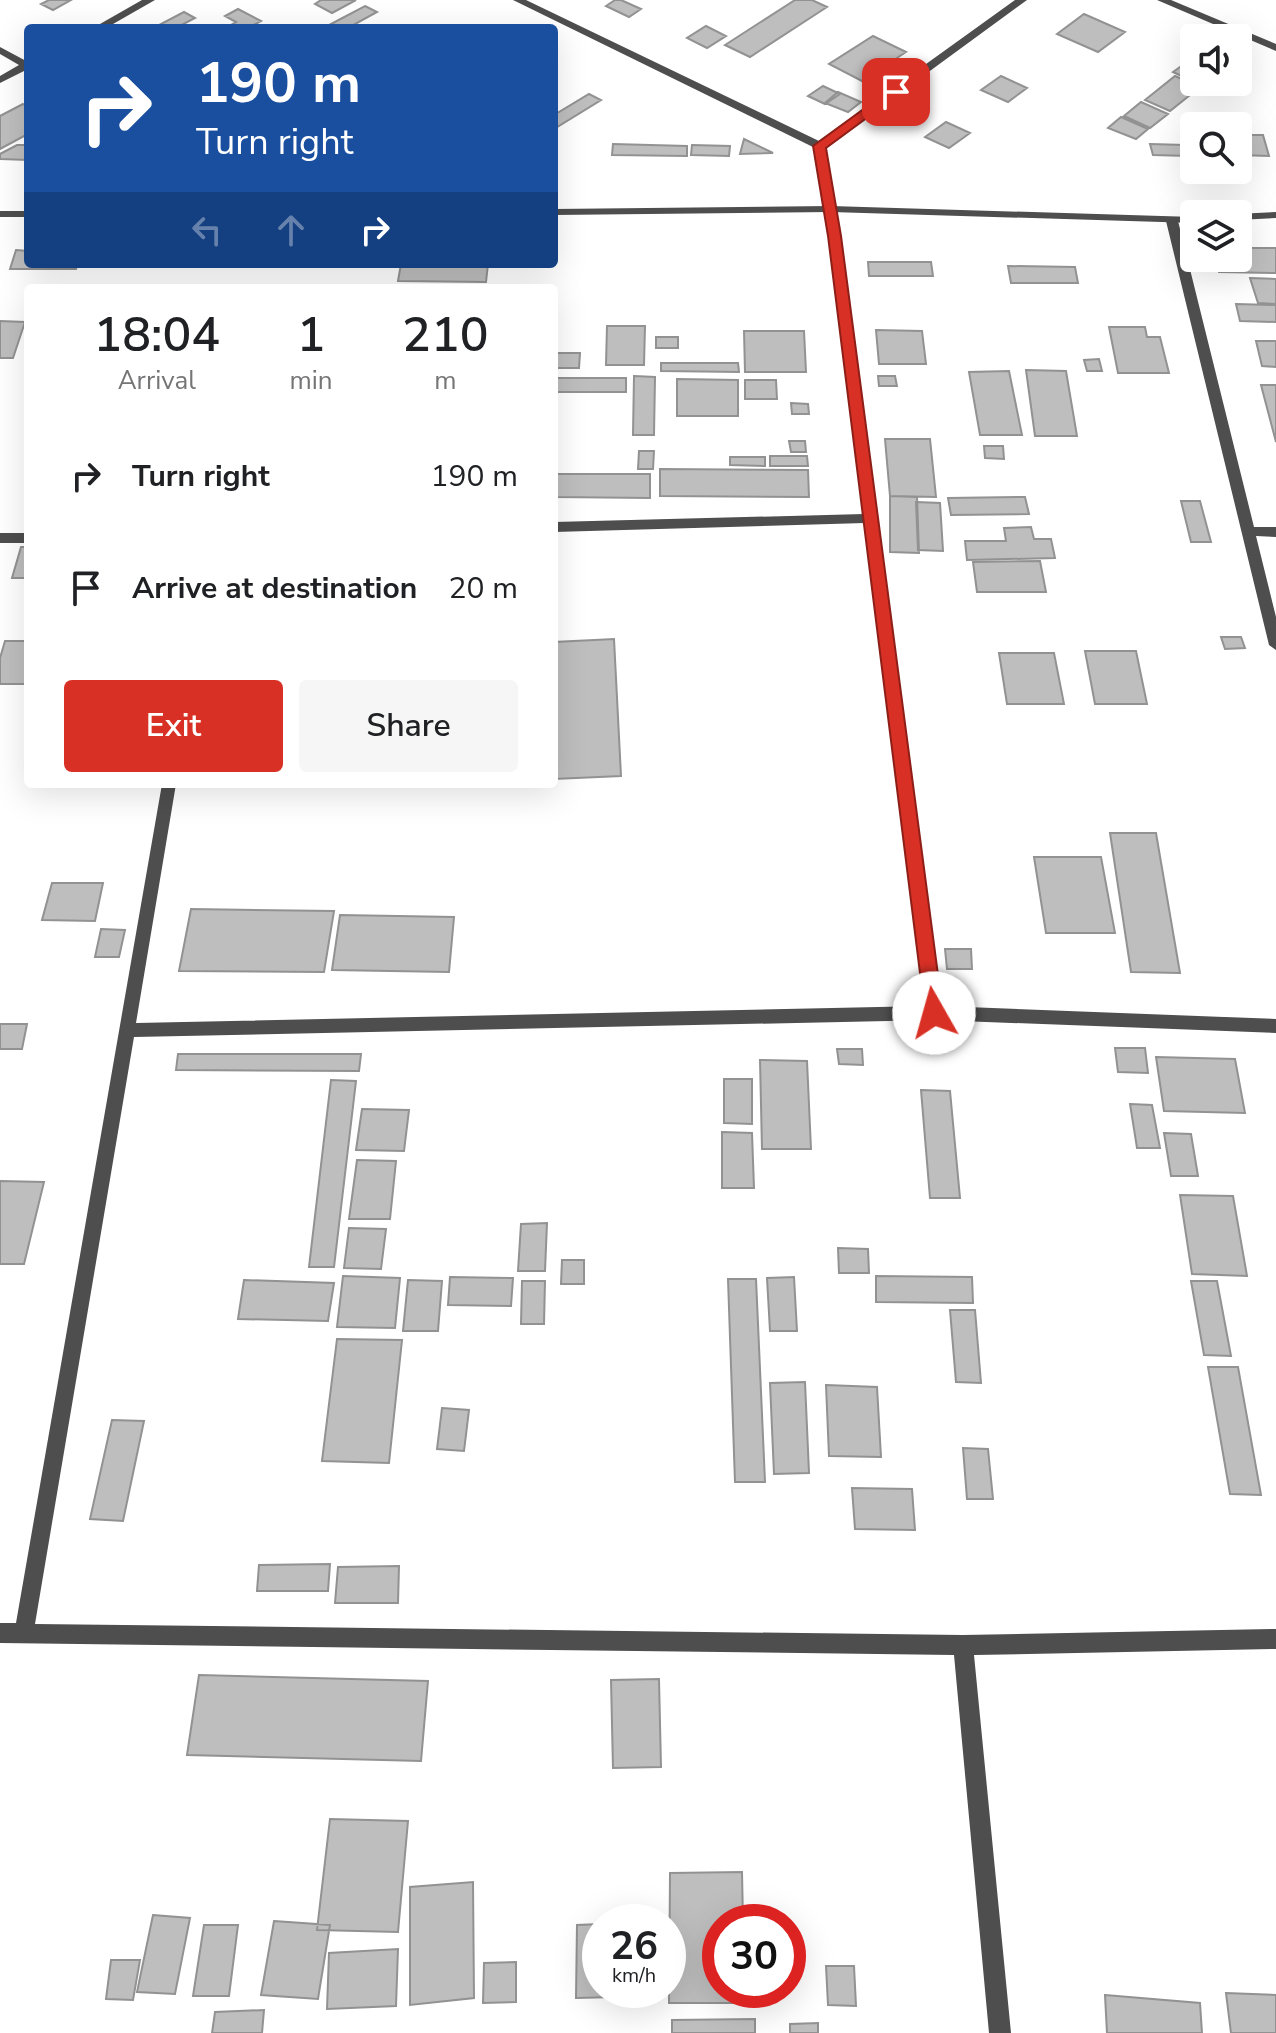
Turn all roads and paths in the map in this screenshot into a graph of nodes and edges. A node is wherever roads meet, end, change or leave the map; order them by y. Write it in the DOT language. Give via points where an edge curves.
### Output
graph roads {
  1 [pos="150,0"];
  2 [pos="518,0"];
  3 [pos="1022,0"];
  4 [pos="1162,0"];
  5 [pos="105,24"];
  6 [pos="1276,48"];
  7 [pos="0,50"];
  8 [pos="24,64"];
  9 [pos="24,68"];
  10 [pos="0,80"];
  11 [pos="820,146"];
  12 [pos="831,209"];
  13 [pos="558,212"];
  14 [pos="0,214"];
  15 [pos="24,214"];
  16 [pos="1276,215"];
  17 [pos="1252,216"];
  18 [pos="1172,221"];
  19 [pos="1180,221"];
  20 [pos="870,518"];
  21 [pos="558,527"];
  22 [pos="1248,531"];
  23 [pos="1276,532"];
  24 [pos="0,538"];
  25 [pos="24,538"];
  26 [pos="1276,645"];
  27 [pos="168,788"];
  28 [pos="934,1013"];
  29 [pos="1276,1026"];
  30 [pos="127,1030"];
  31 [pos="0,1633"];
  32 [pos="24,1633"];
  33 [pos="1276,1639"];
  34 [pos="963,1645"];
  35 [pos="1000,2033"];
  1 -- 5 [label="street"];
  2 -- 11 [label="street"];
  3 -- 11 [label="street"];
  4 -- 6 [label="street"];
  7 -- 8 [label="street"];
  9 -- 10 [label="street"];
  11 -- 12 [label="street"];
  12 -- 13 [label="street"];
  12 -- 18 [label="street"];
  12 -- 20 [label="street"];
  14 -- 15 [label="street"];
  16 -- 17 [label="street"];
  18 -- 19 [label="street"];
  18 -- 22 [label="street"];
  20 -- 21 [label="street"];
  20 -- 28 [label="street"];
  22 -- 23 [label="street"];
  22 -- 26 [label="street"];
  24 -- 25 [label="street"];
  27 -- 30 [label="street"];
  28 -- 29 [label="street"];
  28 -- 30 [label="street"];
  30 -- 32 [label="street"];
  31 -- 32 [label="street"];
  32 -- 34 [label="street"];
  33 -- 34 [label="street"];
  34 -- 35 [label="street"];
}
